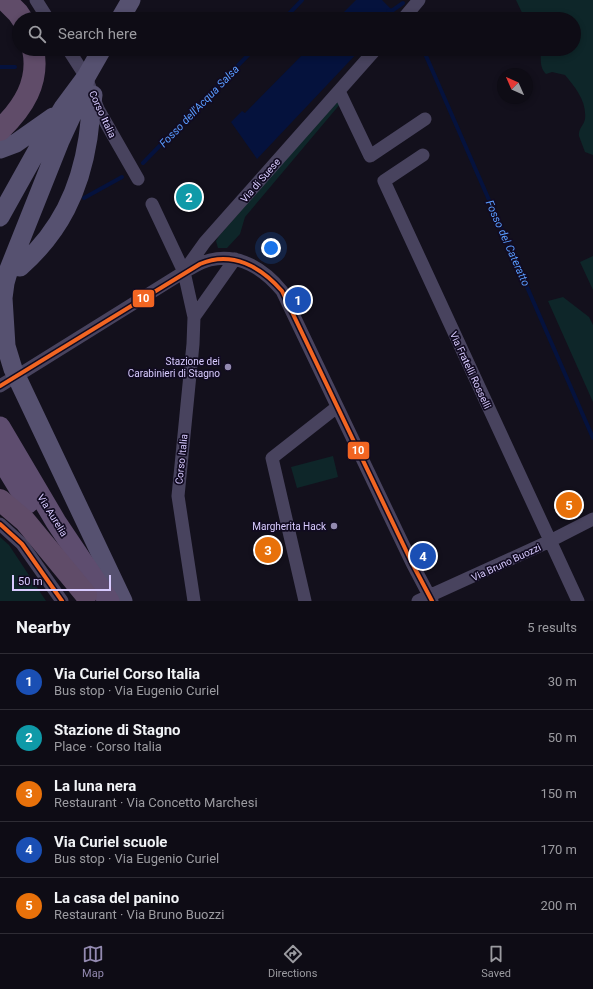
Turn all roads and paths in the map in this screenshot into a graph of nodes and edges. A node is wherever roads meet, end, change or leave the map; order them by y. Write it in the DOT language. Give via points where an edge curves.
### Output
graph roads {
  1 [pos="5,0"];
  2 [pos="36,0"];
  3 [pos="131,0"];
  4 [pos="420,0"];
  5 [pos="17,12"];
  6 [pos="44,12"];
  7 [pos="124,12"];
  8 [pos="409,12"];
  9 [pos="33,56"];
  10 [pos="72,56"];
  11 [pos="98,56"];
  12 [pos="370,56"];
  13 [pos="86,77"];
  14 [pos="339,91"];
  15 [pos="93,95"];
  16 [pos="63,108"];
  17 [pos="425,119"];
  18 [pos="0,130"];
  19 [pos="0,149"];
  20 [pos="423,155"];
  21 [pos="138,179"];
  22 [pos="152,204"];
  23 [pos="0,217"];
  24 [pos="235,259"];
  25 [pos="20,267"];
  26 [pos="184,272"];
  27 [pos="194,317"];
  28 [pos="25,371"];
  29 [pos="337,407"];
  30 [pos="0,427"];
  31 [pos="0,457"];
  32 [pos="0,500"];
  33 [pos="593,519"];
  34 [pos="0,524"];
  35 [pos="550,541"];
  36 [pos="87,598"];
  37 [pos="431,599"];
  38 [pos="62,601"];
  39 [pos="109,601"];
  40 [pos="123,601"];
  41 [pos="194,601"];
  42 [pos="305,601"];
  43 [pos="418,601"];
  44 [pos="578,601"];
  1 -- 5 [label="highway"];
  2 -- 6 [label="street"];
  3 -- 7 [label="main road"];
  4 -- 8 [label="street"];
  9 -- 18 [label="highway" via="34,76 27,98 14,117"];
  10 -- 13 [label="street, Corso Italia"];
  11 -- 13 [label="main road"];
  12 -- 14 [label="street, Via di Suese"];
  13 -- 15 [label="street, Corso Italia"];
  13 -- 16 [label="main road"];
  13 -- 40 [label="main road" via="9,269 3,298 4,323 6,346 13,369"];
  14 -- 17 [label="street" via="370,156"];
  14 -- 26 [label="street, Via di Suese" via="205,242"];
  15 -- 21 [label="street, Corso Italia" via="101,115"];
  15 -- 25 [label="main road" via="88,138 74,193 63,218 52,234"];
  16 -- 19 [label="main road" via="47,123 16,143"];
  16 -- 23 [label="main road"];
  20 -- 35 [label="street, Via Fratelli Rosselli" via="384,181"];
  22 -- 26 [label="street, Corso Italia"];
  24 -- 26 [label="street" via="210,260"];
  24 -- 27 [label="street"];
  24 -- 29 [label="street" via="258,268 282,291"];
  26 -- 27 [label="street, Corso Italia"];
  26 -- 28 [label="street"];
  27 -- 41 [label="street, Corso Italia" via="178,496"];
  29 -- 37 [label="street"];
  29 -- 42 [label="street" via="272,458"];
  30 -- 39 [label="main road, Via Aurelia" via="56,522"];
  31 -- 36 [label="main road, Via Aurelia"];
  32 -- 36 [label="highway" via="25,521"];
  33 -- 35 [label="street, Via Bruno Buozzi"];
  34 -- 38 [label="street" via="22,544"];
  35 -- 37 [label="street, Via Bruno Buozzi"];
  35 -- 44 [label="street, Via Fratelli Rosselli"];
  37 -- 43 [label="street, Via Bruno Buozzi"];
}
